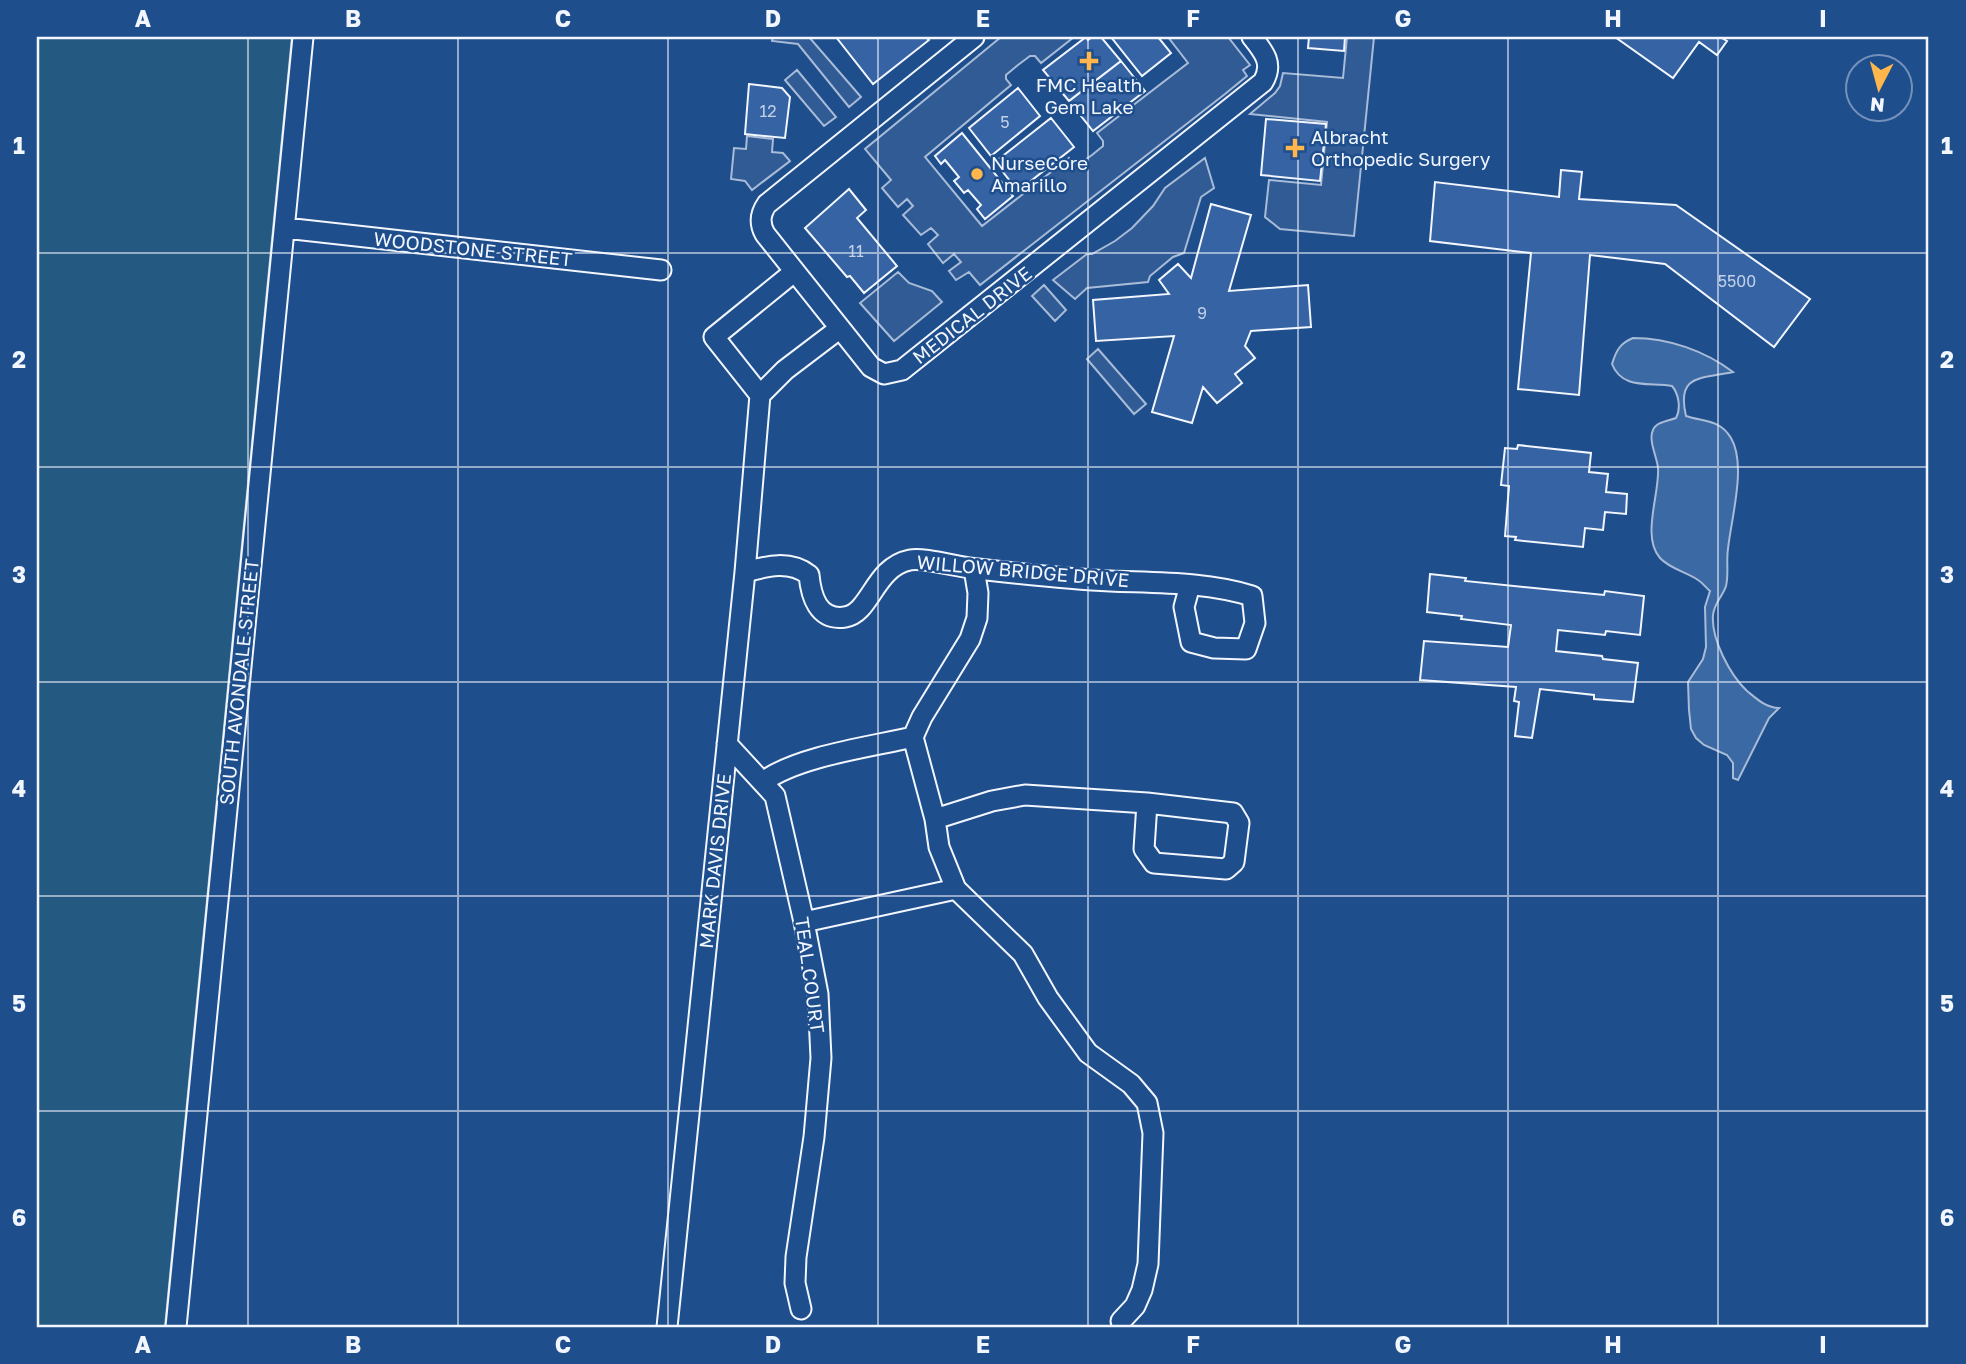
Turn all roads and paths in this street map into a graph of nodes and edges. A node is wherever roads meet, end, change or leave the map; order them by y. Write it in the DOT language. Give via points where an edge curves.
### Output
graph roads {
  1 [pos="303,37"];
  2 [pos="1252,37"];
  3 [pos="965,40"];
  4 [pos="285,228"];
  5 [pos="661,270"];
  6 [pos="794,272"];
  7 [pos="839,329"];
  8 [pos="760,395"];
  9 [pos="974,569"];
  10 [pos="745,572"];
  11 [pos="1190,585"];
  12 [pos="913,737"];
  13 [pos="727,744"];
  14 [pos="764,782"];
  15 [pos="1147,803"];
  16 [pos="935,819"];
  17 [pos="956,889"];
  18 [pos="804,922"];
  19 [pos="801,1309"];
  20 [pos="1121,1321"];
  21 [pos="176,1327"];
  22 [pos="667,1327"];
  1 -- 4 [label="street, SOUTH AVONDALE STREET"];
  2 -- 7 [label="street, MEDICAL DRIVE" via="1267,58 1268,75 1263,82 902,370 877,372"];
  3 -- 6 [label="street, MEDICAL DRIVE" via="767,204 761,227"];
  4 -- 5 [label="street, WOODSTONE STREET"];
  4 -- 21 [label="street, SOUTH AVONDALE STREET"];
  6 -- 7 [label="street, MEDICAL DRIVE"];
  6 -- 8 [label="street" via="714,337"];
  7 -- 8 [label="street"];
  8 -- 10 [label="street, MARK DAVIS DRIVE"];
  9 -- 10 [label="street, WILLOW BRIDGE DRIVE" via="912,559 892,565 859,611 845,617 819,609 811,595 809,575 798,566"];
  9 -- 11 [label="street, WILLOW BRIDGE DRIVE"];
  9 -- 12 [label="street" via="977,618 970,639"];
  10 -- 13 [label="street, MARK DAVIS DRIVE"];
  12 -- 14 [label="street" via="811,761 777,772"];
  12 -- 16 [label="street"];
  13 -- 14 [label="street, TEAL COURT"];
  13 -- 22 [label="street, MARK DAVIS DRIVE"];
  14 -- 18 [label="street, TEAL COURT" via="775,796"];
  15 -- 15 [label="street" via="1144,849 1154,863 1226,869 1234,862 1239,823 1233,813"];
  15 -- 16 [label="street" via="1025,795"];
  16 -- 17 [label="street" via="939,847"];
  17 -- 18 [label="street"];
  17 -- 20 [label="street" via="1023,954 1088,1053 1131,1084 1147,1103 1153,1133 1148,1264 1135,1306"];
  18 -- 19 [label="street, TEAL COURT" via="818,995 821,1058 796,1257"];
}
